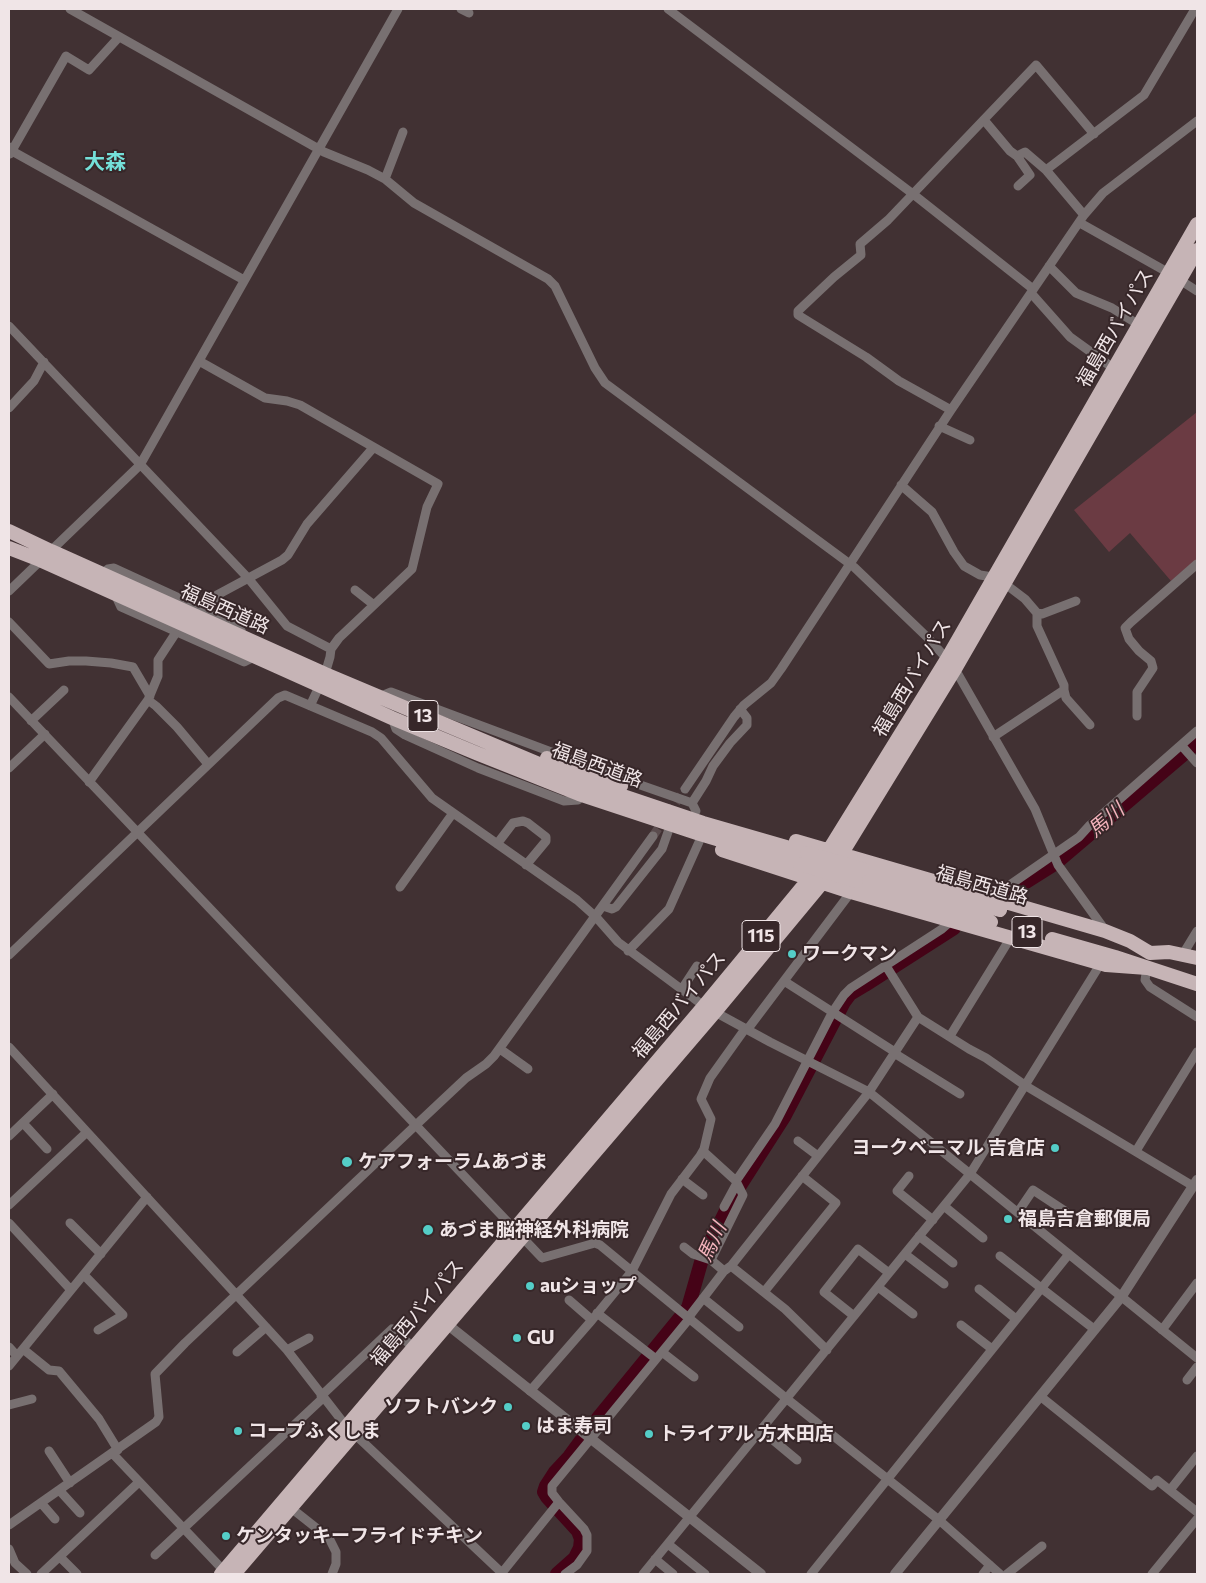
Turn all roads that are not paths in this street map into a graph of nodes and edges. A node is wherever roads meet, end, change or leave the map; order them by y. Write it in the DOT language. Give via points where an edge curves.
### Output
graph roads {
  1 [pos="70,9"];
  2 [pos="398,9"];
  3 [pos="668,9"];
  4 [pos="1195,9"];
  5 [pos="119,37"];
  6 [pos="984,120"];
  7 [pos="1197,121"];
  8 [pos="403,132"];
  9 [pos="1094,134"];
  10 [pos="318,148"];
  11 [pos="10,152"];
  12 [pos="1016,156"];
  13 [pos="1046,170"];
  14 [pos="385,179"];
  15 [pos="1018,186"];
  16 [pos="913,194"];
  17 [pos="1082,219"];
  18 [pos="1197,224"];
  19 [pos="1197,250"];
  20 [pos="1049,266"];
  21 [pos="1174,276"];
  22 [pos="244,280"];
  23 [pos="1032,291"];
  24 [pos="1197,291"];
  25 [pos="1139,325"];
  26 [pos="9,326"];
  27 [pos="199,361"];
  28 [pos="44,362"];
  29 [pos="1114,368"];
  30 [pos="9,408"];
  31 [pos="950,410"];
  32 [pos="939,426"];
  33 [pos="970,440"];
  34 [pos="374,448"];
  35 [pos="140,465"];
  36 [pos="901,485"];
  37 [pos="9,530"];
  38 [pos="9,548"];
  39 [pos="45,556"];
  40 [pos="851,564"];
  41 [pos="1197,564"];
  42 [pos="102,574"];
  43 [pos="248,578"];
  44 [pos="998,580"];
  45 [pos="355,590"];
  46 [pos="9,591"];
  47 [pos="116,594"];
  48 [pos="1076,601"];
  49 [pos="374,605"];
  50 [pos="207,610"];
  51 [pos="1037,613"];
  52 [pos="9,622"];
  53 [pos="177,632"];
  54 [pos="242,636"];
  55 [pos="331,650"];
  56 [pos="254,657"];
  57 [pos="951,664"];
  58 [pos="322,680"];
  59 [pos="64,690"];
  60 [pos="1064,690"];
  61 [pos="9,697"];
  62 [pos="149,698"];
  63 [pos="379,698"];
  64 [pos="310,706"];
  65 [pos="740,709"];
  66 [pos="1137,716"];
  67 [pos="392,718"];
  68 [pos="31,721"];
  69 [pos="1090,725"];
  70 [pos="458,731"];
  71 [pos="1197,731"];
  72 [pos="44,734"];
  73 [pos="993,737"];
  74 [pos="1183,746"];
  75 [pos="476,753"];
  76 [pos="1194,759"];
  77 [pos="208,764"];
  78 [pos="9,768"];
  79 [pos="89,782"];
  80 [pos="685,789"];
  81 [pos="578,800"];
  82 [pos="694,807"];
  83 [pos="453,813"];
  84 [pos="668,832"];
  85 [pos="137,833"];
  86 [pos="653,836"];
  87 [pos="699,842"];
  88 [pos="497,844"];
  89 [pos="836,851"];
  90 [pos="803,858"];
  91 [pos="1056,860"];
  92 [pos="526,865"];
  93 [pos="856,880"];
  94 [pos="815,881"];
  95 [pos="400,887"];
  96 [pos="991,898"];
  97 [pos="603,906"];
  98 [pos="596,917"];
  99 [pos="951,921"];
  100 [pos="1105,931"];
  101 [pos="1197,931"];
  102 [pos="1011,937"];
  103 [pos="628,950"];
  104 [pos="1150,953"];
  105 [pos="1183,954"];
  106 [pos="9,955"];
  107 [pos="1197,958"];
  108 [pos="1100,963"];
  109 [pos="697,966"];
  110 [pos="1197,966"];
  111 [pos="887,968"];
  112 [pos="1147,968"];
  113 [pos="784,982"];
  114 [pos="1197,984"];
  115 [pos="682,989"];
  116 [pos="710,1009"];
  117 [pos="836,1014"];
  118 [pos="918,1016"];
  119 [pos="1197,1017"];
  120 [pos="746,1029"];
  121 [pos="950,1036"];
  122 [pos="9,1047"];
  123 [pos="500,1049"];
  124 [pos="1197,1052"];
  125 [pos="894,1053"];
  126 [pos="811,1063"];
  127 [pos="528,1069"];
  128 [pos="1026,1086"];
  129 [pos="869,1092"];
  130 [pos="53,1094"];
  131 [pos="960,1094"];
  132 [pos="22,1123"];
  133 [pos="417,1124"];
  134 [pos="87,1132"];
  135 [pos="9,1136"];
  136 [pos="798,1142"];
  137 [pos="47,1149"];
  138 [pos="703,1151"];
  139 [pos="1136,1151"];
  140 [pos="818,1156"];
  141 [pos="970,1174"];
  142 [pos="802,1176"];
  143 [pos="909,1176"];
  144 [pos="682,1179"];
  145 [pos="738,1185"];
  146 [pos="1195,1186"];
  147 [pos="703,1196"];
  148 [pos="147,1197"];
  149 [pos="9,1205"];
  150 [pos="944,1206"];
  151 [pos="724,1207"];
  152 [pos="1065,1210"];
  153 [pos="1018,1212"];
  154 [pos="933,1220"];
  155 [pos="9,1223"];
  156 [pos="70,1223"];
  157 [pos="518,1233"];
  158 [pos="919,1236"];
  159 [pos="982,1238"];
  160 [pos="684,1247"];
  161 [pos="100,1254"];
  162 [pos="905,1254"];
  163 [pos="1069,1254"];
  164 [pos="1000,1256"];
  165 [pos="705,1258"];
  166 [pos="953,1263"];
  167 [pos="728,1269"];
  168 [pos="632,1271"];
  169 [pos="889,1273"];
  170 [pos="84,1275"];
  171 [pos="1197,1283"];
  172 [pos="944,1284"];
  173 [pos="878,1287"];
  174 [pos="1042,1287"];
  175 [pos="979,1289"];
  176 [pos="72,1290"];
  177 [pos="764,1292"];
  178 [pos="237,1296"];
  179 [pos="1122,1296"];
  180 [pos="703,1298"];
  181 [pos="568,1300"];
  182 [pos="913,1314"];
  183 [pos="685,1315"];
  184 [pos="595,1316"];
  185 [pos="854,1316"];
  186 [pos="1016,1319"];
  187 [pos="442,1321"];
  188 [pos="961,1325"];
  189 [pos="266,1327"];
  190 [pos="739,1327"];
  191 [pos="98,1330"];
  192 [pos="1094,1330"];
  193 [pos="1162,1330"];
  194 [pos="309,1338"];
  195 [pos="9,1347"];
  196 [pos="412,1347"];
  197 [pos="287,1350"];
  198 [pos="827,1350"];
  199 [pos="992,1350"];
  200 [pos="20,1352"];
  201 [pos="237,1352"];
  202 [pos="655,1355"];
  203 [pos="1197,1358"];
  204 [pos="9,1366"];
  205 [pos="1197,1367"];
  206 [pos="694,1377"];
  207 [pos="1187,1380"];
  208 [pos="530,1391"];
  209 [pos="1040,1396"];
  210 [pos="322,1397"];
  211 [pos="787,1399"];
  212 [pos="32,1400"];
  213 [pos="9,1404"];
  214 [pos="350,1430"];
  215 [pos="761,1430"];
  216 [pos="590,1438"];
  217 [pos="49,1451"];
  218 [pos="115,1452"];
  219 [pos="1197,1456"];
  220 [pos="797,1460"];
  221 [pos="886,1479"];
  222 [pos="139,1482"];
  223 [pos="70,1484"];
  224 [pos="60,1490"];
  225 [pos="1170,1490"];
  226 [pos="42,1504"];
  227 [pos="557,1505"];
  228 [pos="290,1508"];
  229 [pos="1197,1512"];
  230 [pos="80,1513"];
  231 [pos="690,1517"];
  232 [pos="55,1519"];
  233 [pos="1197,1519"];
  234 [pos="939,1520"];
  235 [pos="9,1525"];
  236 [pos="183,1529"];
  237 [pos="668,1544"];
  238 [pos="1042,1546"];
  239 [pos="9,1549"];
  240 [pos="155,1555"];
  241 [pos="60,1557"];
  242 [pos="655,1559"];
  243 [pos="990,1565"];
  244 [pos="226,1573"];
  245 [pos="27,1574"];
  246 [pos="42,1574"];
  247 [pos="77,1574"];
  248 [pos="332,1574"];
  249 [pos="502,1574"];
  250 [pos="566,1574"];
  251 [pos="643,1574"];
  252 [pos="673,1574"];
  253 [pos="705,1574"];
  254 [pos="761,1574"];
  255 [pos="811,1574"];
  256 [pos="895,1574"];
  257 [pos="983,1574"];
  258 [pos="1000,1574"];
  259 [pos="1007,1574"];
  260 [pos="1152,1574"];
  1 -- 5 [label="street"];
  2 -- 10 [label="street"];
  3 -- 16 [label="street"];
  4 -- 9 [label="street" via="1144,95"];
  5 -- 10 [label="street"];
  5 -- 11 [label="street" via="89,70 66,56"];
  6 -- 9 [label="street" via="1036,65"];
  6 -- 12 [label="street"];
  6 -- 16 [label="street"];
  7 -- 17 [label="street" via="1104,193"];
  8 -- 14 [label="street"];
  9 -- 13 [label="street"];
  10 -- 14 [label="street"];
  10 -- 22 [label="street"];
  11 -- 22 [label="street"];
  12 -- 13 [label="street" via="1026,152"];
  12 -- 15 [label="street" via="1030,175"];
  13 -- 17 [label="street"];
  14 -- 40 [label="street" via="414,203 548,279 555,286 605,383"];
  16 -- 23 [label="street"];
  16 -- 31 [label="street" via="860,244 860,255 798,311 798,315"];
  17 -- 20 [label="street"];
  17 -- 21 [label="street"];
  18 -- 21 [label="highway, 福島西バイパス / 115"];
  19 -- 21 [label="highway, 福島西バイパス / 115"];
  20 -- 23 [label="street"];
  20 -- 25 [label="street" via="1076,293 1112,308"];
  21 -- 24 [label="street"];
  21 -- 25 [label="highway, 福島西バイパス / 115"];
  21 -- 44 [label="highway, 福島西バイパス / 115"];
  22 -- 27 [label="street"];
  23 -- 29 [label="street" via="1070,337"];
  23 -- 31 [label="street"];
  25 -- 29 [label="highway, 福島西バイパス / 115"];
  26 -- 28 [label="street"];
  27 -- 34 [label="street" via="265,398 300,405"];
  27 -- 35 [label="street"];
  28 -- 30 [label="street" via="34,381"];
  28 -- 35 [label="street"];
  29 -- 44 [label="highway, 福島西バイパス / 115"];
  31 -- 32 [label="street"];
  32 -- 33 [label="street"];
  32 -- 36 [label="street"];
  34 -- 43 [label="street" via="307,524 288,555"];
  34 -- 49 [label="street" via="438,484 427,508 412,569"];
  35 -- 39 [label="street"];
  35 -- 43 [label="street"];
  36 -- 40 [label="street"];
  36 -- 44 [label="street" via="932,512 964,566"];
  37 -- 39 [label="highway, 福島西道路 / 13"];
  38 -- 39 [label="highway, 福島西道路 / 13"];
  39 -- 42 [label="highway, 福島西道路 / 13"];
  39 -- 46 [label="street"];
  39 -- 47 [label="highway, 福島西道路 / 13"];
  40 -- 57 [label="street"];
  40 -- 65 [label="street" via="771,683"];
  41 -- 66 [label="street" via="1126,628 1129,639 1151,661 1153,668 1137,692"];
  42 -- 50 [label="street" via="114,568"];
  42 -- 54 [label="highway, 福島西道路 / 13"];
  43 -- 50 [label="street" via="217,595"];
  43 -- 55 [label="street" via="287,626"];
  44 -- 51 [label="street" via="1025,599"];
  44 -- 57 [label="highway, 福島西バイパス / 115"];
  45 -- 49 [label="street"];
  47 -- 53 [label="street" via="121,607"];
  47 -- 56 [label="highway, 福島西道路 / 13"];
  48 -- 51 [label="street"];
  49 -- 55 [label="street" via="339,638"];
  50 -- 54 [label="street" via="238,625"];
  51 -- 60 [label="street" via="1037,626"];
  52 -- 62 [label="street" via="49,664 86,661 133,668"];
  53 -- 56 [label="street" via="244,662"];
  53 -- 62 [label="street" via="158,660 158,676"];
  54 -- 58 [label="highway, 福島西道路 / 13"];
  55 -- 58 [label="street"];
  56 -- 58 [label="highway, 福島西道路 / 13"];
  57 -- 73 [label="street"];
  57 -- 89 [label="highway, 福島西バイパス / 115"];
  58 -- 63 [label="highway, 福島西道路 / 13"];
  58 -- 64 [label="street"];
  58 -- 67 [label="highway, 福島西道路 / 13"];
  59 -- 68 [label="street"];
  60 -- 69 [label="street" via="1066,698"];
  60 -- 73 [label="street"];
  61 -- 68 [label="street"];
  62 -- 77 [label="street"];
  62 -- 79 [label="street"];
  63 -- 70 [label="highway, 福島西道路 / 13"];
  63 -- 82 [label="street" via="391,692"];
  64 -- 77 [label="street" via="285,695 278,698"];
  64 -- 83 [label="street" via="372,732 432,798"];
  65 -- 80 [label="street"];
  65 -- 82 [label="street" via="747,718 747,725 713,766"];
  67 -- 75 [label="highway, 福島西道路 / 13"];
  67 -- 81 [label="street" via="396,729 405,735 478,768 564,801"];
  68 -- 72 [label="street"];
  70 -- 82 [label="highway" via="490,736 655,799"];
  70 -- 90 [label="highway, 福島西道路 / 13" via="584,783"];
  71 -- 74 [label="street"];
  72 -- 78 [label="street"];
  72 -- 79 [label="street"];
  73 -- 91 [label="street" via="1035,809"];
  74 -- 76 [label="street"];
  74 -- 91 [label="street" via="1089,826"];
  75 -- 81 [label="highway" via="493,768"];
  75 -- 90 [label="highway, 福島西道路 / 13" via="579,794 700,834"];
  77 -- 85 [label="street"];
  79 -- 85 [label="street"];
  81 -- 84 [label="highway"];
  82 -- 89 [label="highway"];
  83 -- 88 [label="street"];
  83 -- 95 [label="street"];
  84 -- 87 [label="highway"];
  84 -- 97 [label="street" via="662,848 616,907"];
  85 -- 106 [label="street"];
  85 -- 133 [label="street"];
  86 -- 97 [label="street"];
  87 -- 94 [label="highway"];
  87 -- 103 [label="street" via="669,908"];
  88 -- 92 [label="street"];
  88 -- 92 [label="street" via="513,823 528,823 546,837 546,841"];
  89 -- 94 [label="highway, 福島西バイパス / 115"];
  89 -- 96 [label="highway"];
  90 -- 93 [label="highway, 福島西道路 / 13, bridge"];
  91 -- 96 [label="street"];
  91 -- 100 [label="street"];
  92 -- 98 [label="street"];
  93 -- 94 [label="highway"];
  93 -- 99 [label="highway"];
  93 -- 104 [label="highway, 福島西道路 / 13"];
  93 -- 112 [label="highway, 福島西道路 / 13"];
  93 -- 113 [label="street"];
  94 -- 116 [label="highway, 福島西バイパス / 115"];
  96 -- 100 [label="highway"];
  97 -- 98 [label="street"];
  98 -- 103 [label="street"];
  98 -- 123 [label="street"];
  99 -- 102 [label="highway"];
  99 -- 111 [label="street"];
  100 -- 104 [label="highway" via="1130,940"];
  101 -- 105 [label="street"];
  102 -- 108 [label="highway"];
  102 -- 121 [label="street"];
  103 -- 115 [label="street"];
  104 -- 105 [label="highway"];
  104 -- 110 [label="highway, 福島西道路 / 13"];
  105 -- 107 [label="highway"];
  108 -- 112 [label="highway"];
  108 -- 128 [label="street"];
  109 -- 115 [label="street"];
  111 -- 117 [label="street" via="851,988 844,995"];
  111 -- 118 [label="street"];
  112 -- 114 [label="highway, 福島西道路 / 13"];
  112 -- 119 [label="street" via="1145,980 1150,987"];
  113 -- 117 [label="street"];
  113 -- 120 [label="street"];
  115 -- 116 [label="street"];
  116 -- 120 [label="street"];
  116 -- 157 [label="highway, 福島西バイパス / 115"];
  117 -- 125 [label="street"];
  117 -- 126 [label="street"];
  118 -- 121 [label="street"];
  118 -- 125 [label="street"];
  120 -- 126 [label="street"];
  120 -- 138 [label="street" via="710,1078 701,1100 711,1120"];
  121 -- 128 [label="street"];
  122 -- 130 [label="street"];
  123 -- 127 [label="street"];
  123 -- 133 [label="street"];
  124 -- 139 [label="street"];
  125 -- 129 [label="street"];
  125 -- 131 [label="street"];
  126 -- 129 [label="street"];
  126 -- 145 [label="street"];
  128 -- 139 [label="street"];
  128 -- 141 [label="street"];
  129 -- 140 [label="street"];
  129 -- 141 [label="street"];
  130 -- 132 [label="street"];
  130 -- 134 [label="street"];
  132 -- 135 [label="street"];
  132 -- 137 [label="street"];
  133 -- 157 [label="street"];
  133 -- 178 [label="street"];
  134 -- 148 [label="street"];
  134 -- 149 [label="street"];
  136 -- 140 [label="street"];
  138 -- 144 [label="street"];
  138 -- 145 [label="street"];
  139 -- 146 [label="street"];
  140 -- 142 [label="street"];
  141 -- 150 [label="street"];
  141 -- 153 [label="street"];
  142 -- 167 [label="street"];
  142 -- 177 [label="street" via="836,1203"];
  143 -- 154 [label="street" via="897,1191"];
  144 -- 147 [label="street"];
  144 -- 168 [label="street" via="671,1194"];
  145 -- 151 [label="street"];
  145 -- 165 [label="street" via="743,1195"];
  146 -- 179 [label="street"];
  148 -- 161 [label="street"];
  148 -- 178 [label="street"];
  150 -- 154 [label="street"];
  150 -- 159 [label="street"];
  152 -- 153 [label="street" via="1033,1190"];
  153 -- 163 [label="street"];
  154 -- 158 [label="street"];
  155 -- 176 [label="street"];
  156 -- 161 [label="street"];
  157 -- 168 [label="street" via="542,1258 595,1243"];
  157 -- 187 [label="highway, 福島西バイパス / 115"];
  158 -- 162 [label="street"];
  158 -- 166 [label="street"];
  160 -- 165 [label="street"];
  161 -- 170 [label="street"];
  162 -- 169 [label="street"];
  162 -- 172 [label="street"];
  163 -- 174 [label="street"];
  163 -- 179 [label="street"];
  164 -- 174 [label="street"];
  165 -- 167 [label="street"];
  167 -- 177 [label="street"];
  167 -- 180 [label="street"];
  168 -- 183 [label="street"];
  168 -- 184 [label="street"];
  169 -- 173 [label="street"];
  169 -- 185 [label="street" via="858,1249 824,1292"];
  170 -- 176 [label="street"];
  170 -- 191 [label="street" via="123,1315"];
  171 -- 193 [label="street"];
  173 -- 182 [label="street"];
  173 -- 185 [label="street"];
  174 -- 186 [label="street"];
  174 -- 192 [label="street"];
  175 -- 186 [label="street"];
  176 -- 200 [label="street"];
  177 -- 198 [label="street"];
  178 -- 189 [label="street"];
  178 -- 218 [label="street" via="155,1374 159,1417 148,1429"];
  179 -- 192 [label="street"];
  179 -- 193 [label="street"];
  180 -- 183 [label="street" via="691,1314"];
  180 -- 190 [label="street"];
  181 -- 184 [label="street"];
  183 -- 202 [label="street"];
  183 -- 211 [label="street"];
  184 -- 202 [label="street"];
  184 -- 208 [label="street"];
  185 -- 198 [label="street"];
  186 -- 199 [label="street"];
  187 -- 196 [label="highway, 福島西バイパス / 115"];
  187 -- 208 [label="street"];
  187 -- 214 [label="highway, 福島西バイパス / 115"];
  188 -- 199 [label="street"];
  189 -- 197 [label="street"];
  189 -- 201 [label="street"];
  192 -- 209 [label="street"];
  193 -- 203 [label="street"];
  194 -- 197 [label="street"];
  195 -- 200 [label="street"];
  196 -- 210 [label="street" via="392,1329"];
  196 -- 214 [label="highway, 福島西バイパス / 115"];
  197 -- 210 [label="street"];
  198 -- 211 [label="street"];
  199 -- 221 [label="street"];
  200 -- 204 [label="street"];
  200 -- 218 [label="street" via="64,1377 99,1419"];
  202 -- 206 [label="street"];
  202 -- 216 [label="street"];
  205 -- 207 [label="street"];
  208 -- 216 [label="street"];
  209 -- 225 [label="street" via="1152,1486 1157,1480"];
  209 -- 234 [label="street"];
  210 -- 214 [label="street"];
  210 -- 236 [label="street"];
  211 -- 215 [label="street"];
  211 -- 221 [label="street"];
  212 -- 213 [label="street"];
  214 -- 228 [label="highway, 福島西バイパス / 115"];
  214 -- 244 [label="highway, 福島西バイパス / 115"];
  214 -- 249 [label="street"];
  215 -- 220 [label="street"];
  215 -- 231 [label="street"];
  216 -- 227 [label="street" via="552,1486"];
  216 -- 231 [label="street"];
  217 -- 223 [label="street"];
  218 -- 222 [label="street"];
  218 -- 223 [label="street"];
  219 -- 225 [label="street"];
  221 -- 234 [label="street"];
  221 -- 255 [label="street"];
  222 -- 236 [label="street"];
  222 -- 241 [label="street"];
  223 -- 224 [label="street"];
  224 -- 226 [label="street"];
  224 -- 230 [label="street"];
  225 -- 229 [label="street"];
  226 -- 232 [label="street"];
  226 -- 235 [label="street"];
  227 -- 249 [label="street"];
  227 -- 250 [label="street" via="587,1535 587,1552"];
  228 -- 244 [label="highway, 福島西バイパス / 115"];
  228 -- 248 [label="street" via="330,1538 336,1552"];
  231 -- 237 [label="street"];
  231 -- 254 [label="street"];
  233 -- 260 [label="street"];
  234 -- 243 [label="street"];
  234 -- 256 [label="street"];
  236 -- 240 [label="street"];
  236 -- 244 [label="street"];
  237 -- 242 [label="street"];
  237 -- 253 [label="street"];
  238 -- 259 [label="street"];
  239 -- 245 [label="street" via="15,1563"];
  241 -- 246 [label="street"];
  241 -- 247 [label="street"];
  242 -- 251 [label="street"];
  242 -- 252 [label="street"];
  243 -- 257 [label="street"];
  243 -- 258 [label="street"];
}
